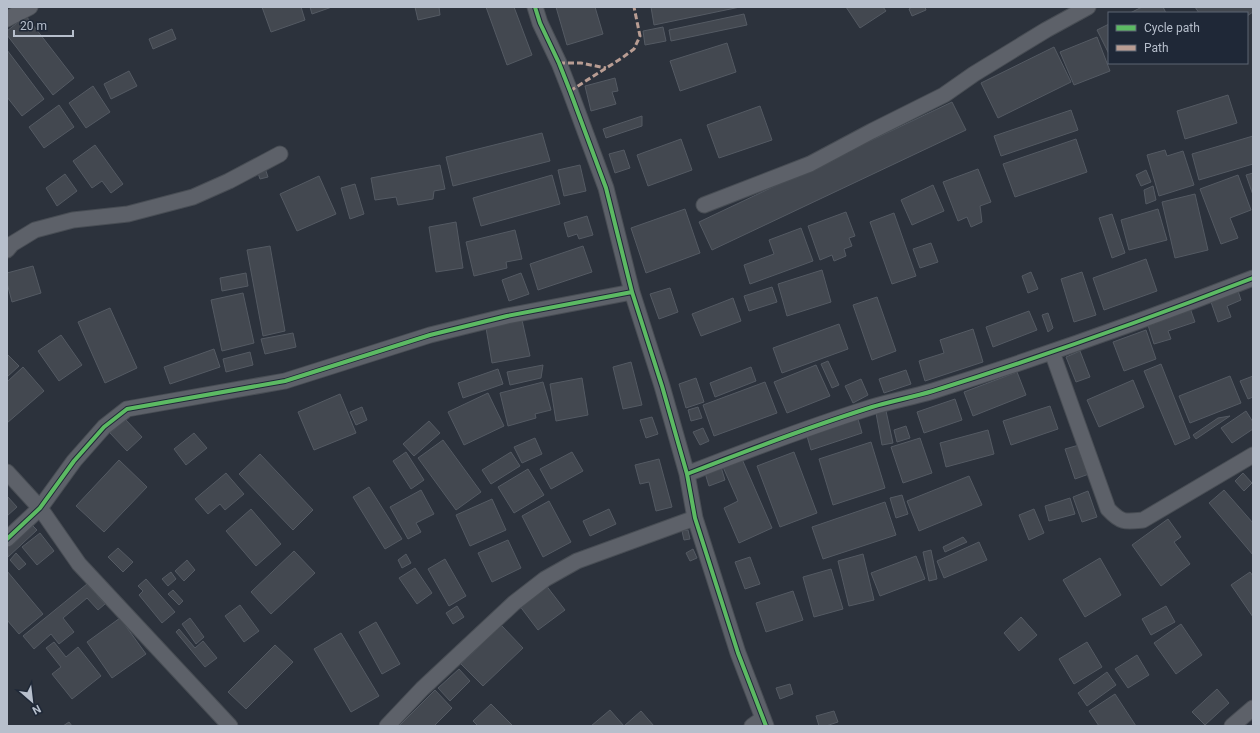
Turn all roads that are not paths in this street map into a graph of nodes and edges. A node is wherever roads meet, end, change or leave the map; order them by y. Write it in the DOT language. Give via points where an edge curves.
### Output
graph roads {
  1 [pos="30,7"];
  2 [pos="535,7"];
  3 [pos="1088,7"];
  4 [pos="7,19"];
  5 [pos="280,154"];
  6 [pos="704,205"];
  7 [pos="7,250"];
  8 [pos="1253,278"];
  9 [pos="632,292"];
  10 [pos="1052,352"];
  11 [pos="1253,455"];
  12 [pos="7,472"];
  13 [pos="687,474"];
  14 [pos="40,508"];
  15 [pos="695,518"];
  16 [pos="7,539"];
  17 [pos="1253,708"];
  18 [pos="761,723"];
  19 [pos="230,726"];
  20 [pos="387,726"];
  21 [pos="1232,726"];
  1 -- 4 [label="street"];
  2 -- 9 [label="street" via="606,188"];
  3 -- 6 [label="street" via="1046,30 944,95 810,164"];
  5 -- 7 [label="street" via="193,197 128,214 73,220 35,230"];
  8 -- 10 [label="street"];
  9 -- 13 [label="street"];
  9 -- 14 [label="street" via="507,316 430,335 285,381 127,409 104,427 74,461"];
  10 -- 11 [label="street" via="1108,509 1117,518 1128,522 1143,520"];
  10 -- 13 [label="street" via="766,443"];
  12 -- 14 [label="street"];
  13 -- 15 [label="street"];
  14 -- 16 [label="street"];
  14 -- 19 [label="street" via="79,564"];
  15 -- 18 [label="street"];
  15 -- 20 [label="street" via="577,561 545,579 514,603 422,689"];
  17 -- 21 [label="street"];
}
